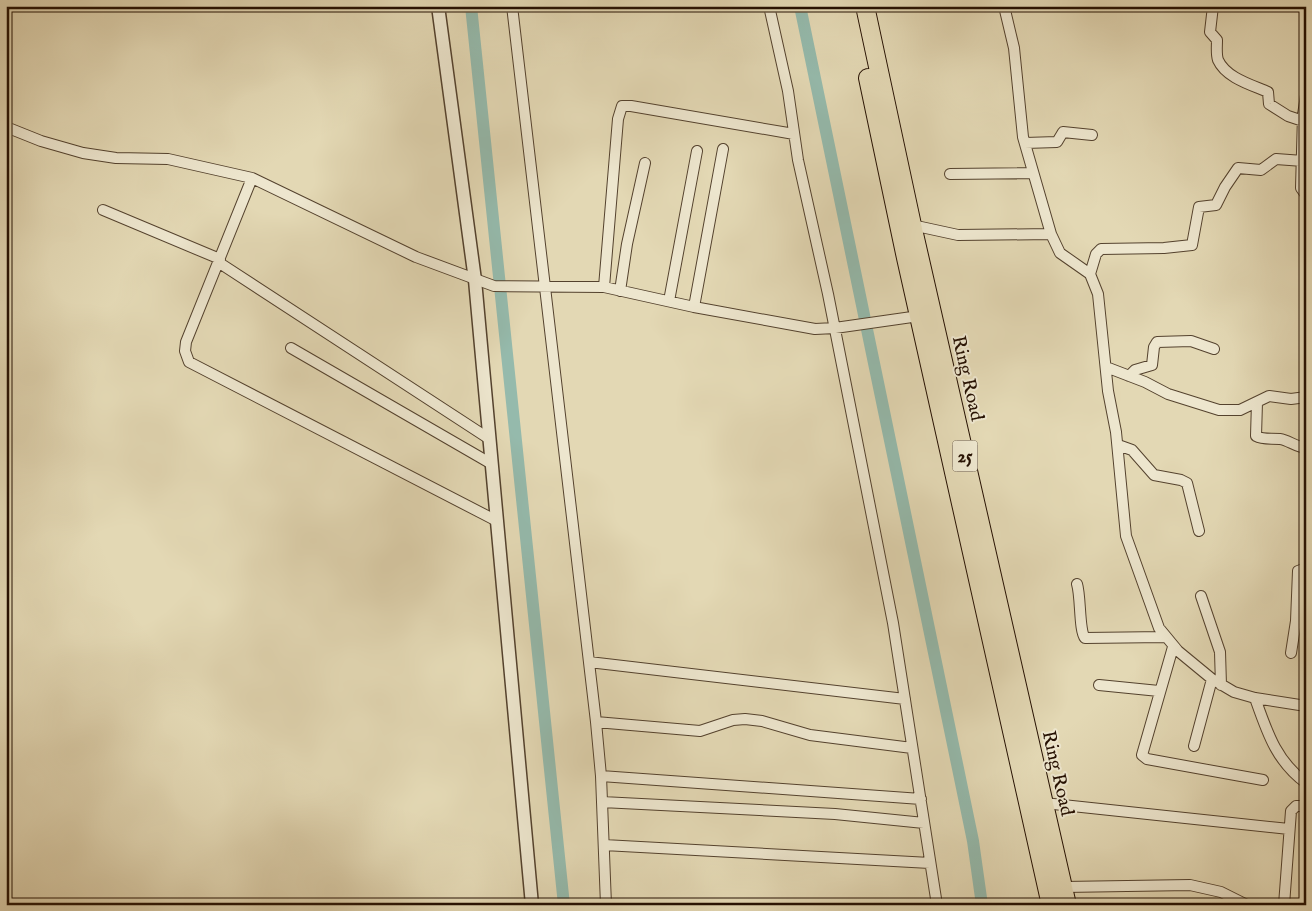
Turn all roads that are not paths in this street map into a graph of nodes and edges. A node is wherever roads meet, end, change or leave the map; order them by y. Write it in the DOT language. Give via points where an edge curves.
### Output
graph roads {
  1 [pos="438,6"];
  2 [pos="512,6"];
  3 [pos="770,6"];
  4 [pos="853,6"];
  5 [pos="865,6"];
  6 [pos="1004,6"];
  7 [pos="1214,6"];
  8 [pos="1306,95"];
  9 [pos="1304,122"];
  10 [pos="6,127"];
  11 [pos="794,134"];
  12 [pos="1092,135"];
  13 [pos="1025,143"];
  14 [pos="723,149"];
  15 [pos="697,151"];
  16 [pos="1303,161"];
  17 [pos="645,163"];
  18 [pos="1034,173"];
  19 [pos="950,174"];
  20 [pos="252,178"];
  21 [pos="1306,195"];
  22 [pos="104,210"];
  23 [pos="912,225"];
  24 [pos="1051,234"];
  25 [pos="219,261"];
  26 [pos="1090,274"];
  27 [pos="475,280"];
  28 [pos="546,286"];
  29 [pos="604,287"];
  30 [pos="620,291"];
  31 [pos="669,301"];
  32 [pos="694,307"];
  33 [pos="919,316"];
  34 [pos="835,328"];
  35 [pos="291,348"];
  36 [pos="1214,349"];
  37 [pos="1106,367"];
  38 [pos="1129,376"];
  39 [pos="1306,397"];
  40 [pos="1256,402"];
  41 [pos="488,438"];
  42 [pos="1118,445"];
  43 [pos="1306,448"];
  44 [pos="490,463"];
  45 [pos="495,520"];
  46 [pos="1199,531"];
  47 [pos="1306,568"];
  48 [pos="1077,584"];
  49 [pos="1201,596"];
  50 [pos="1164,637"];
  51 [pos="1173,646"];
  52 [pos="1291,653"];
  53 [pos="589,662"];
  54 [pos="1212,679"];
  55 [pos="1098,685"];
  56 [pos="1221,685"];
  57 [pos="1159,691"];
  58 [pos="1255,698"];
  59 [pos="905,699"];
  60 [pos="1306,706"];
  61 [pos="596,722"];
  62 [pos="1194,746"];
  63 [pos="912,748"];
  64 [pos="601,776"];
  65 [pos="1263,780"];
  66 [pos="1306,783"];
  67 [pos="921,799"];
  68 [pos="602,802"];
  69 [pos="1044,803"];
  70 [pos="1306,806"];
  71 [pos="924,823"];
  72 [pos="1289,828"];
  73 [pos="604,845"];
  74 [pos="930,863"];
  75 [pos="1064,887"];
  76 [pos="532,905"];
  77 [pos="606,905"];
  78 [pos="937,905"];
  79 [pos="1051,905"];
  80 [pos="1067,905"];
  81 [pos="1247,905"];
  82 [pos="1284,905"];
  1 -- 27 [label="street"];
  2 -- 28 [label="street"];
  3 -- 11 [label="street"];
  4 -- 33 [label="highway, Ring Road / 25"];
  5 -- 23 [label="highway, Ring Road / 25"];
  6 -- 13 [label="street" via="1014,48"];
  7 -- 9 [label="street" via="1210,32 1217,40 1216,52 1221,65 1244,83 1268,92 1269,104"];
  8 -- 9 [label="street"];
  9 -- 16 [label="street"];
  10 -- 20 [label="street" via="83,153 116,158 168,159"];
  11 -- 29 [label="street" via="622,106 618,119"];
  11 -- 34 [label="street"];
  12 -- 13 [label="street" via="1063,132 1058,142"];
  13 -- 18 [label="street"];
  14 -- 32 [label="street"];
  15 -- 31 [label="street"];
  16 -- 21 [label="street" via="1301,188"];
  16 -- 26 [label="street" via="1276,159 1263,169 1238,168 1217,204 1199,207 1192,245 1101,249 1096,254"];
  17 -- 30 [label="street"];
  18 -- 19 [label="street"];
  18 -- 24 [label="street"];
  20 -- 25 [label="street"];
  20 -- 27 [label="street" via="416,257"];
  22 -- 25 [label="street"];
  23 -- 24 [label="street" via="958,235"];
  23 -- 69 [label="highway, Ring Road / 25"];
  24 -- 26 [label="street" via="1060,253"];
  25 -- 41 [label="street"];
  25 -- 45 [label="street" via="186,342 189,362"];
  26 -- 37 [label="street" via="1100,303"];
  27 -- 28 [label="street" via="494,286"];
  27 -- 41 [label="street"];
  28 -- 29 [label="street"];
  28 -- 53 [label="street"];
  29 -- 30 [label="street"];
  30 -- 31 [label="street"];
  31 -- 32 [label="street"];
  32 -- 34 [label="street" via="815,329"];
  33 -- 34 [label="street"];
  33 -- 79 [label="highway, Ring Road / 25"];
  34 -- 59 [label="street"];
  35 -- 44 [label="street"];
  36 -- 38 [label="street" via="1191,341 1157,342 1152,365"];
  37 -- 38 [label="street"];
  37 -- 42 [label="street"];
  38 -- 40 [label="street" via="1168,394 1219,410 1240,410"];
  39 -- 40 [label="street" via="1269,396"];
  40 -- 43 [label="street" via="1256,436 1282,439"];
  41 -- 44 [label="street"];
  42 -- 46 [label="street" via="1132,450 1154,475 1187,483"];
  42 -- 50 [label="street" via="1126,536"];
  44 -- 45 [label="street"];
  45 -- 76 [label="street"];
  47 -- 52 [label="street" via="1298,571"];
  48 -- 50 [label="street" via="1081,630 1085,638"];
  49 -- 56 [label="street" via="1221,657"];
  50 -- 51 [label="street"];
  51 -- 54 [label="street"];
  51 -- 57 [label="street"];
  53 -- 59 [label="street"];
  53 -- 61 [label="street"];
  54 -- 56 [label="street"];
  54 -- 62 [label="street"];
  55 -- 57 [label="street"];
  56 -- 58 [label="street" via="1242,696"];
  57 -- 65 [label="street" via="1142,751 1144,758"];
  58 -- 60 [label="street"];
  58 -- 66 [label="street" via="1277,754 1289,770"];
  59 -- 63 [label="street"];
  61 -- 63 [label="street" via="700,731 745,719 810,735"];
  61 -- 64 [label="street"];
  63 -- 67 [label="street"];
  64 -- 67 [label="street"];
  64 -- 68 [label="street"];
  67 -- 71 [label="street"];
  68 -- 71 [label="street" via="835,814"];
  68 -- 73 [label="street"];
  69 -- 72 [label="street"];
  69 -- 75 [label="highway, Ring Road / 25"];
  70 -- 72 [label="street" via="1293,808"];
  71 -- 74 [label="street"];
  72 -- 82 [label="street"];
  73 -- 74 [label="street"];
  73 -- 77 [label="street"];
  74 -- 78 [label="street"];
  75 -- 80 [label="highway, Ring Road / 25"];
  75 -- 81 [label="street" via="1190,885 1221,892"];
}
